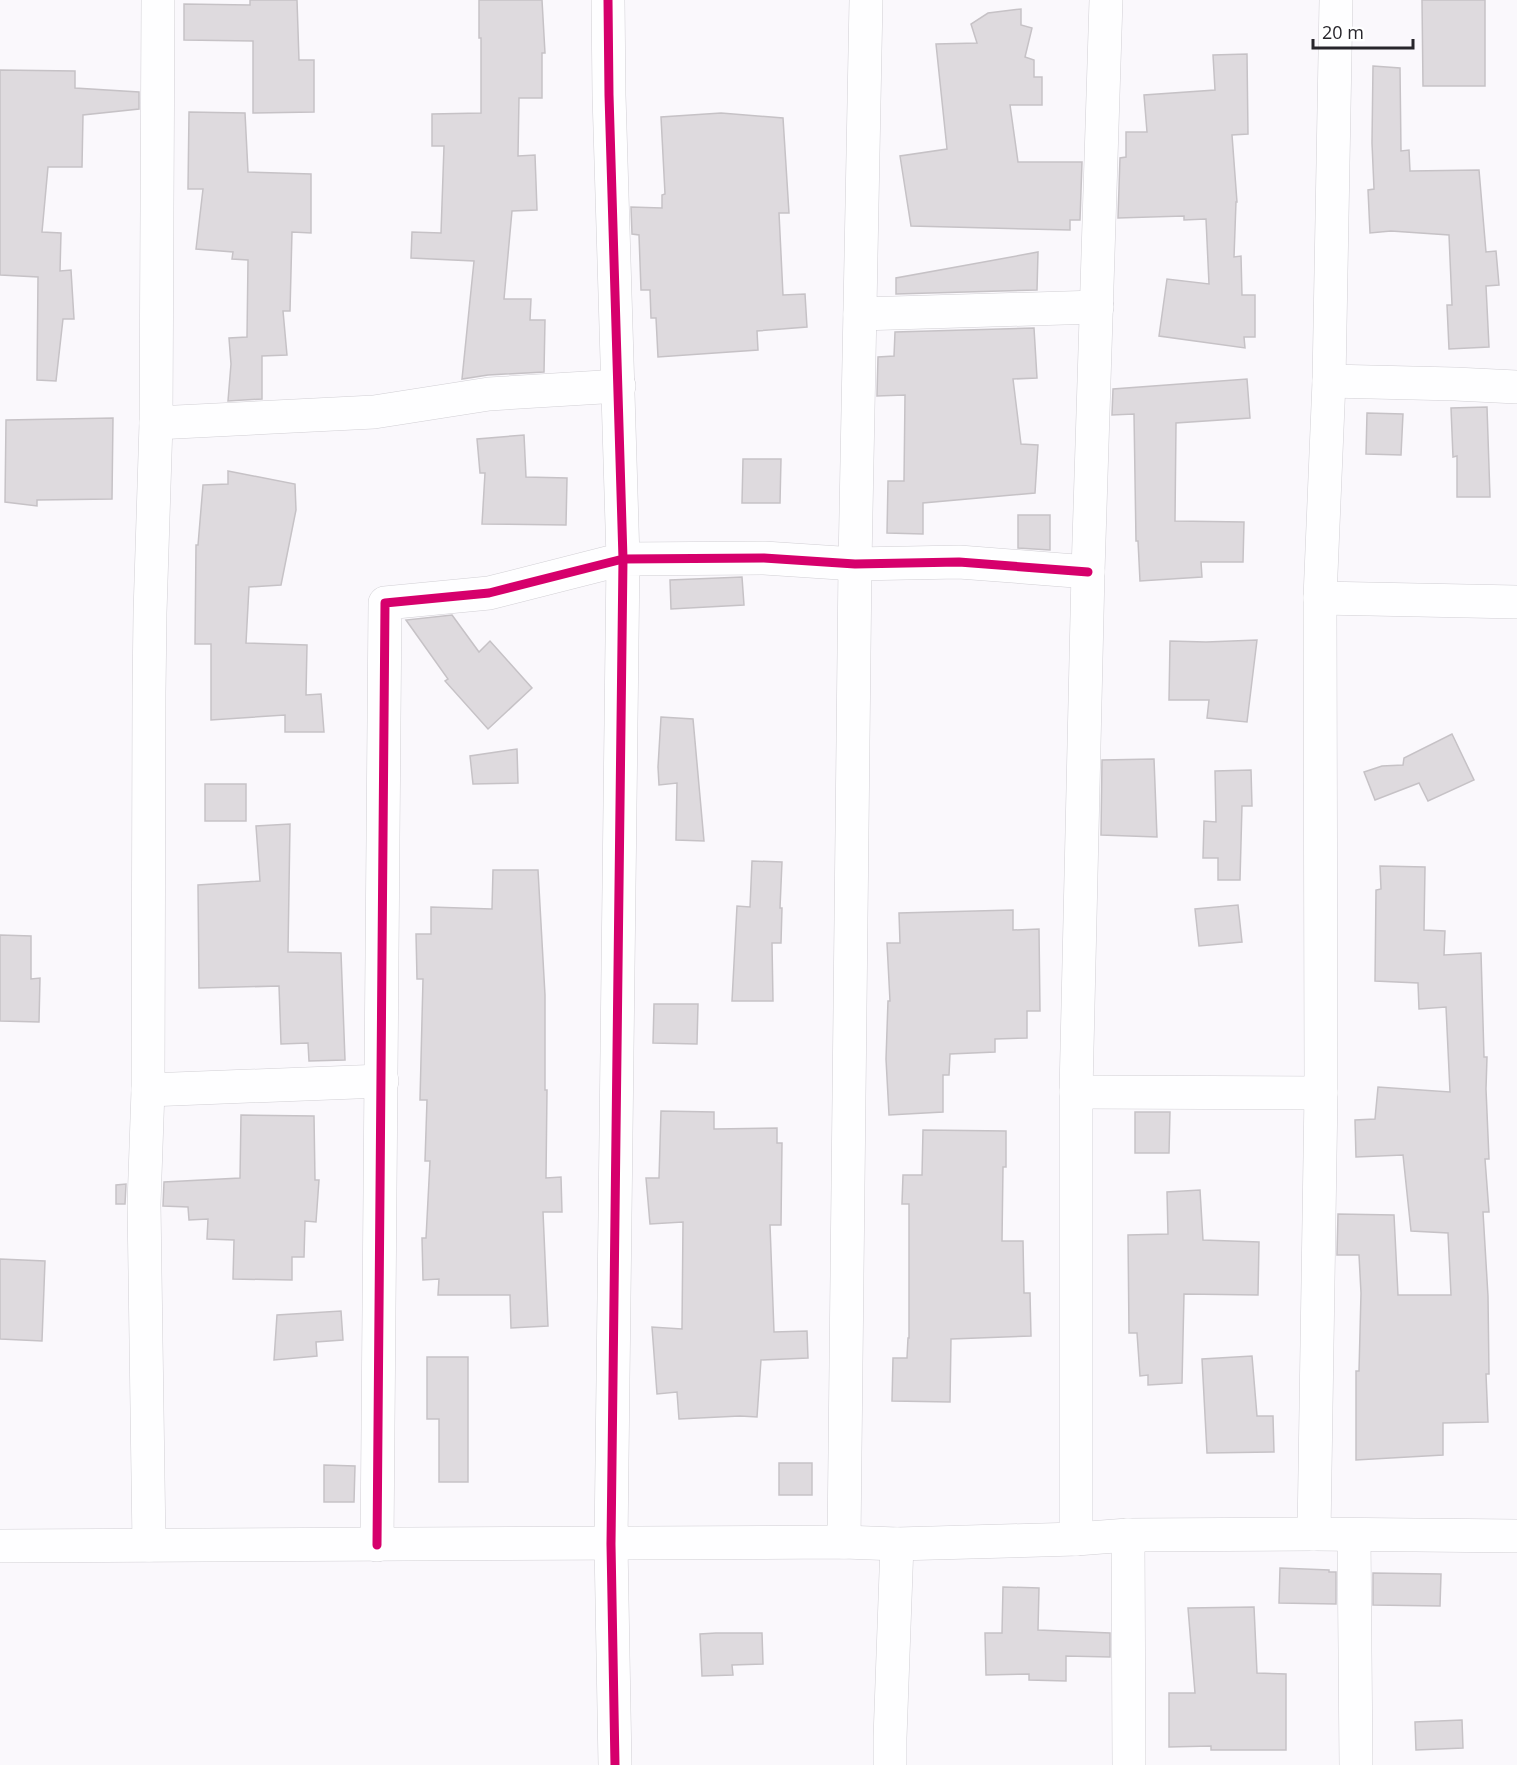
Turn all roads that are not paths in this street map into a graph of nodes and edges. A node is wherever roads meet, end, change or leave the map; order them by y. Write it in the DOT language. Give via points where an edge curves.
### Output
graph roads {
  1 [pos="158,0"];
  2 [pos="609,0"];
  3 [pos="866,0"];
  4 [pos="1106,0"];
  5 [pos="1336,0"];
  6 [pos="1097,307"];
  7 [pos="860,314"];
  8 [pos="1329,381"];
  9 [pos="619,386"];
  10 [pos="1517,387"];
  11 [pos="156,423"];
  12 [pos="624,559"];
  13 [pos="855,564"];
  14 [pos="1088,572"];
  15 [pos="1320,598"];
  16 [pos="1517,602"];
  17 [pos="381,1081"];
  18 [pos="148,1090"];
  19 [pos="1076,1092"];
  20 [pos="1321,1093"];
  21 [pos="1314,1534"];
  22 [pos="1128,1535"];
  23 [pos="1354,1535"];
  24 [pos="1517,1536"];
  25 [pos="1076,1539"];
  26 [pos="844,1542"];
  27 [pos="611,1544"];
  28 [pos="897,1544"];
  29 [pos="149,1545"];
  30 [pos="377,1545"];
  31 [pos="0,1546"];
  32 [pos="615,1765"];
  33 [pos="890,1765"];
  34 [pos="1129,1765"];
  35 [pos="1356,1765"];
  1 -- 11 [label="street"];
  2 -- 9 [label="street"];
  3 -- 7 [label="street"];
  4 -- 6 [label="street"];
  5 -- 8 [label="street"];
  6 -- 7 [label="street"];
  6 -- 14 [label="street"];
  7 -- 13 [label="street"];
  8 -- 10 [label="street"];
  8 -- 15 [label="street"];
  9 -- 11 [label="street" via="489,394 374,412"];
  9 -- 12 [label="street"];
  11 -- 18 [label="street" via="149,658"];
  12 -- 13 [label="street" via="764,558"];
  12 -- 17 [label="street" via="489,593 385,603"];
  12 -- 27 [label="street"];
  13 -- 14 [label="street" via="959,562"];
  13 -- 26 [label="street"];
  14 -- 19 [label="street"];
  15 -- 16 [label="street"];
  15 -- 20 [label="street"];
  17 -- 18 [label="street"];
  17 -- 30 [label="street"];
  18 -- 29 [label="street" via="144,1204"];
  19 -- 20 [label="street"];
  19 -- 25 [label="street"];
  20 -- 21 [label="street"];
  21 -- 22 [label="street"];
  21 -- 23 [label="street"];
  22 -- 25 [label="street"];
  22 -- 34 [label="street"];
  23 -- 24 [label="street"];
  23 -- 35 [label="street"];
  25 -- 28 [label="street"];
  26 -- 27 [label="street"];
  26 -- 28 [label="street"];
  27 -- 30 [label="street"];
  27 -- 32 [label="street"];
  28 -- 33 [label="street"];
  29 -- 30 [label="street"];
  29 -- 31 [label="street"];
}
